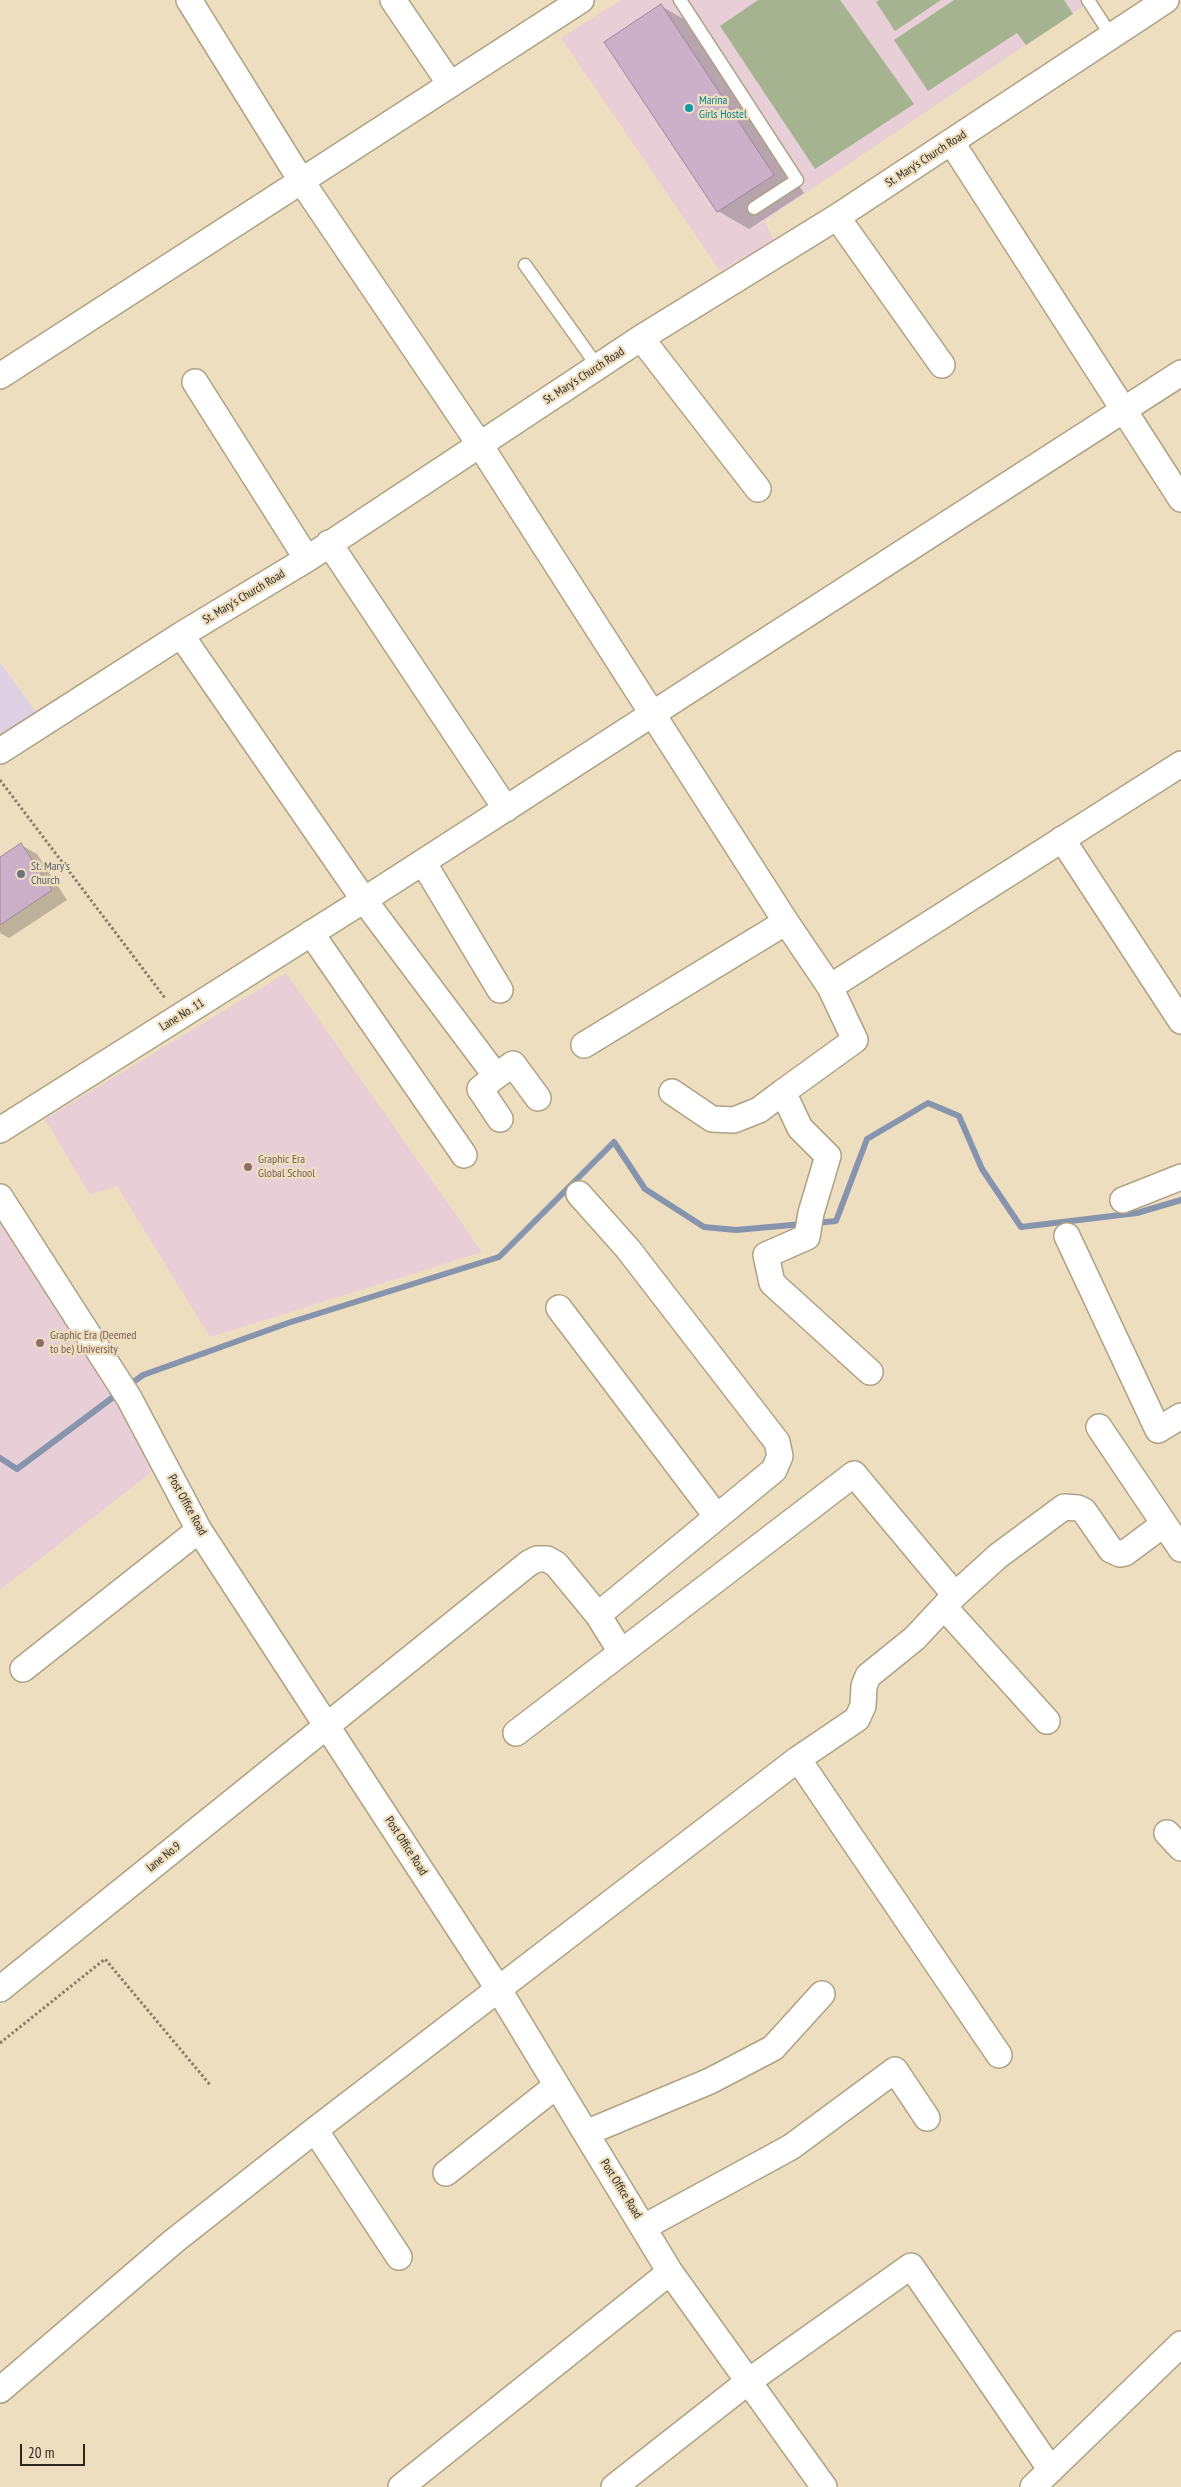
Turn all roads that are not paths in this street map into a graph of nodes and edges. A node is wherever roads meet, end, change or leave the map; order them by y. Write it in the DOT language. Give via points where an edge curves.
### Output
graph roads {
  1 [pos="189,0"];
  2 [pos="393,0"];
  3 [pos="582,0"];
  4 [pos="680,0"];
  5 [pos="1088,0"];
  6 [pos="1154,3"];
  7 [pos="1112,37"];
  8 [pos="450,84"];
  9 [pos="952,143"];
  10 [pos="302,182"];
  11 [pos="754,208"];
  12 [pos="837,217"];
  13 [pos="526,265"];
  14 [pos="642,338"];
  15 [pos="942,365"];
  16 [pos="598,367"];
  17 [pos="1181,373"];
  18 [pos="0,376"];
  19 [pos="195,382"];
  20 [pos="1126,410"];
  21 [pos="480,444"];
  22 [pos="758,489"];
  23 [pos="1181,499"];
  24 [pos="329,543"];
  25 [pos="307,559"];
  26 [pos="181,635"];
  27 [pos="652,715"];
  28 [pos="0,751"];
  29 [pos="1181,764"];
  30 [pos="506,808"];
  31 [pos="1062,839"];
  32 [pos="423,862"];
  33 [pos="364,900"];
  34 [pos="786,922"];
  35 [pos="311,933"];
  36 [pos="830,987"];
  37 [pos="500,990"];
  38 [pos="1181,1021"];
  39 [pos="584,1045"];
  40 [pos="496,1076"];
  41 [pos="672,1092"];
  42 [pos="783,1092"];
  43 [pos="538,1098"];
  44 [pos="500,1119"];
  45 [pos="0,1130"];
  46 [pos="464,1155"];
  47 [pos="1181,1177"];
  48 [pos="579,1194"];
  49 [pos="0,1197"];
  50 [pos="1123,1200"];
  51 [pos="1067,1236"];
  52 [pos="559,1308"];
  53 [pos="870,1372"];
  54 [pos="1181,1416"];
  55 [pos="1099,1428"];
  56 [pos="718,1517"];
  57 [pos="1164,1524"];
  58 [pos="199,1530"];
  59 [pos="1181,1549"];
  60 [pos="950,1601"];
  61 [pos="598,1615"];
  62 [pos="621,1652"];
  63 [pos="23,1669"];
  64 [pos="1047,1721"];
  65 [pos="327,1726"];
  66 [pos="516,1733"];
  67 [pos="798,1759"];
  68 [pos="0,1989"];
  69 [pos="499,1990"];
  70 [pos="822,1994"];
  71 [pos="999,2055"];
  72 [pos="556,2086"];
  73 [pos="927,2118"];
  74 [pos="315,2130"];
  75 [pos="586,2133"];
  76 [pos="446,2173"];
  77 [pos="644,2228"];
  78 [pos="399,2256"];
  79 [pos="670,2272"];
  80 [pos="1181,2344"];
  81 [pos="749,2381"];
  82 [pos="0,2390"];
  83 [pos="1051,2470"];
  84 [pos="402,2487"];
  85 [pos="614,2487"];
  86 [pos="824,2487"];
  87 [pos="1033,2487"];
  1 -- 10 [label="street"];
  2 -- 8 [label="street"];
  3 -- 8 [label="street"];
  4 -- 11 [label="lane" via="797,180"];
  5 -- 7 [label="lane"];
  6 -- 7 [label="street, St. Mary's Church Road"];
  7 -- 9 [label="street, St. Mary's Church Road"];
  8 -- 10 [label="street"];
  9 -- 12 [label="street, St. Mary's Church Road"];
  9 -- 20 [label="street"];
  10 -- 18 [label="street"];
  10 -- 21 [label="street"];
  12 -- 14 [label="street, St. Mary's Church Road"];
  12 -- 15 [label="street"];
  13 -- 16 [label="lane"];
  14 -- 16 [label="street, St. Mary's Church Road"];
  14 -- 22 [label="street"];
  16 -- 21 [label="street, St. Mary's Church Road"];
  17 -- 20 [label="street, Lane No. 11"];
  19 -- 25 [label="street"];
  20 -- 23 [label="street"];
  20 -- 27 [label="street, Lane No. 11"];
  21 -- 24 [label="street, St. Mary's Church Road"];
  21 -- 27 [label="street"];
  24 -- 25 [label="street, St. Mary's Church Road"];
  24 -- 30 [label="street"];
  25 -- 26 [label="street, St. Mary's Church Road"];
  26 -- 28 [label="street, St. Mary's Church Road"];
  26 -- 33 [label="street"];
  27 -- 30 [label="street, Lane No. 11"];
  27 -- 34 [label="street"];
  29 -- 31 [label="street"];
  30 -- 32 [label="street, Lane No. 11"];
  31 -- 36 [label="street"];
  31 -- 38 [label="street"];
  32 -- 33 [label="street, Lane No. 11"];
  32 -- 37 [label="street"];
  33 -- 35 [label="street, Lane No. 11"];
  33 -- 40 [label="street"];
  34 -- 36 [label="street"];
  34 -- 39 [label="street"];
  35 -- 45 [label="street, Lane No. 11"];
  35 -- 46 [label="street"];
  36 -- 42 [label="street" via="855,1040"];
  40 -- 43 [label="street" via="513,1064"];
  40 -- 44 [label="street" via="480,1089"];
  41 -- 42 [label="street" via="712,1119 734,1120 759,1110"];
  42 -- 53 [label="street" via="800,1128 828,1156 809,1225 766,1255 772,1283"];
  47 -- 50 [label="street"];
  48 -- 56 [label="street" via="628,1249 777,1442 780,1456 774,1470"];
  49 -- 58 [label="street, Post Office Road" via="124,1389"];
  51 -- 54 [label="street" via="1158,1430"];
  52 -- 56 [label="street"];
  55 -- 57 [label="street"];
  56 -- 61 [label="street"];
  57 -- 59 [label="street"];
  57 -- 60 [label="street" via="1120,1554 1112,1550 1084,1511 1064,1507 998,1556"];
  58 -- 63 [label="street"];
  58 -- 65 [label="street, Post Office Road"];
  60 -- 62 [label="street" via="854,1474"];
  60 -- 64 [label="street"];
  60 -- 67 [label="street" via="915,1638 868,1676 864,1686 864,1706 858,1719"];
  61 -- 62 [label="street"];
  61 -- 65 [label="street, lane No.9" via="556,1564 537,1559"];
  62 -- 66 [label="street"];
  65 -- 68 [label="street, lane No.9"];
  65 -- 69 [label="street, Post Office Road"];
  67 -- 69 [label="street"];
  67 -- 71 [label="street"];
  69 -- 72 [label="street, Post Office Road"];
  69 -- 74 [label="street"];
  70 -- 75 [label="street" via="773,2048 710,2081"];
  72 -- 75 [label="street, Post Office Road"];
  72 -- 76 [label="street"];
  73 -- 77 [label="street" via="895,2070 791,2146"];
  74 -- 78 [label="street"];
  74 -- 82 [label="street" via="174,2241"];
  75 -- 77 [label="street, Post Office Road"];
  77 -- 79 [label="street, Post Office Road"];
  79 -- 81 [label="street, Post Office Road"];
  79 -- 84 [label="street"];
  80 -- 83 [label="street"];
  81 -- 83 [label="street" via="911,2266"];
  81 -- 85 [label="street"];
  81 -- 86 [label="street, Post Office Road"];
  83 -- 87 [label="street"];
}
